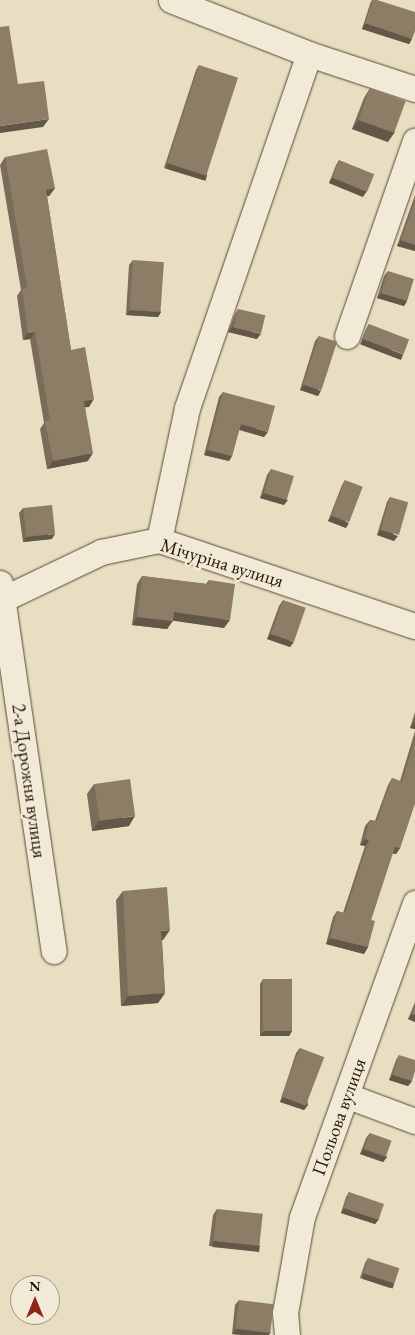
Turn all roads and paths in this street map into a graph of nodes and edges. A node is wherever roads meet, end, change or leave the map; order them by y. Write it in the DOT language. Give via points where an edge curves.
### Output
graph roads {
  1 [pos="185,3"];
  2 [pos="309,54"];
  3 [pos="415,89"];
  4 [pos="415,141"];
  5 [pos="347,336"];
  6 [pos="159,540"];
  7 [pos="2,590"];
  8 [pos="415,626"];
  9 [pos="415,902"];
  10 [pos="54,952"];
  11 [pos="348,1096"];
  12 [pos="415,1121"];
  13 [pos="287,1335"];
  1 -- 2 [label="street"];
  2 -- 3 [label="street"];
  2 -- 6 [label="street" via="187,408"];
  4 -- 5 [label="street"];
  6 -- 7 [label="street, Мічуріна вулиця" via="101,552"];
  6 -- 8 [label="street, Мічуріна вулиця"];
  7 -- 10 [label="street, 2-а Дорожня вулиця"];
  9 -- 11 [label="street, Польова вулиця"];
  11 -- 12 [label="street"];
  11 -- 13 [label="street, Польова вулиця" via="302,1217 284,1313"];
}
